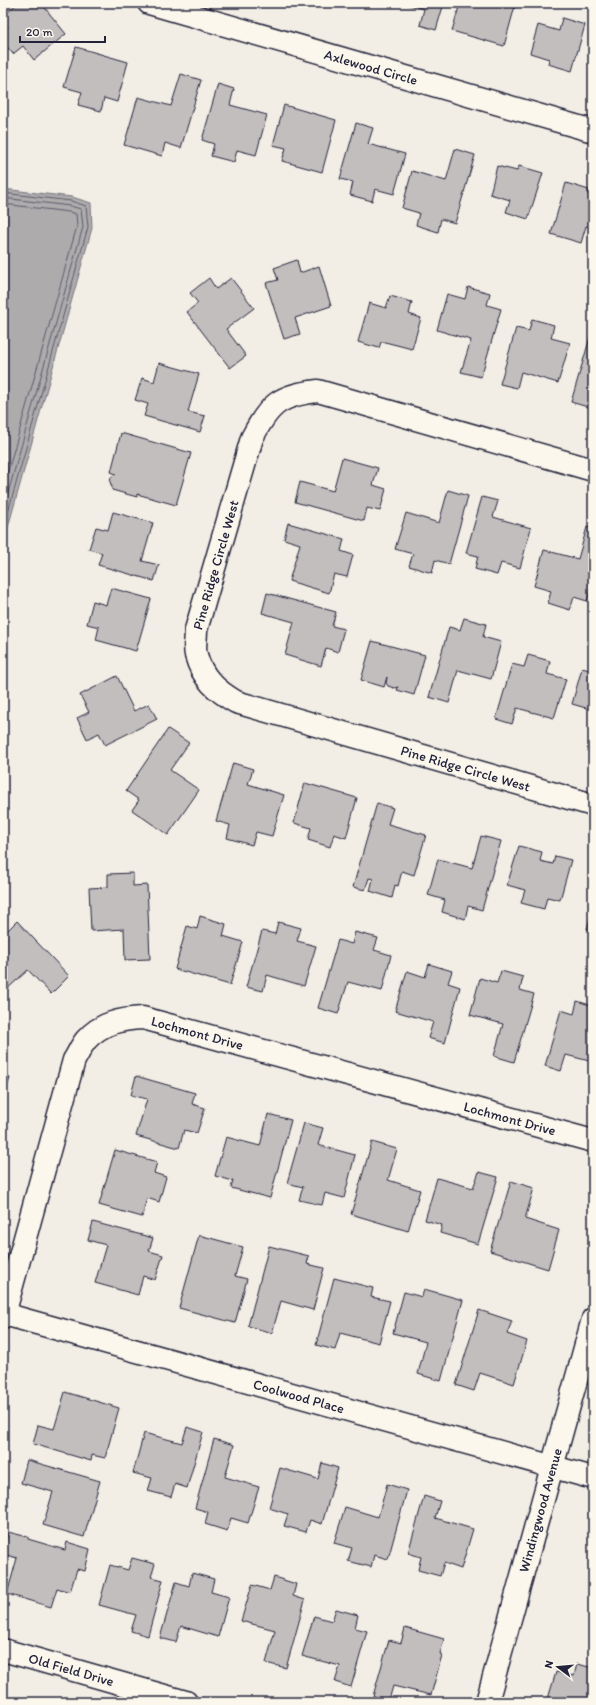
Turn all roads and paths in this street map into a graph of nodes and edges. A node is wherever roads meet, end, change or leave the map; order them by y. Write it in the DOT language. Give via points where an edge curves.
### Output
graph roads {
  1 [pos="149,3"];
  2 [pos="593,131"];
  3 [pos="593,470"];
  4 [pos="593,805"];
  5 [pos="593,1141"];
  6 [pos="4,1316"];
  7 [pos="593,1319"];
  8 [pos="552,1467"];
  9 [pos="593,1478"];
  10 [pos="3,1650"];
  11 [pos="186,1702"];
  12 [pos="487,1702"];
  1 -- 2 [label="street, Axlewood Circle"];
  3 -- 4 [label="street, Pine Ridge Circle West" via="318,391 296,394 277,403 262,418 252,438 196,630 196,655 204,675 218,691 236,702"];
  5 -- 6 [label="street, Lochmont Drive" via="143,1018 123,1018 103,1026 86,1040 74,1060"];
  6 -- 8 [label="street, Coolwood Place"];
  7 -- 8 [label="street, Windingwood Avenue"];
  8 -- 9 [label="street, Coolwood Place"];
  8 -- 12 [label="street, Windingwood Avenue"];
  10 -- 11 [label="street, Old Field Drive"];
}
